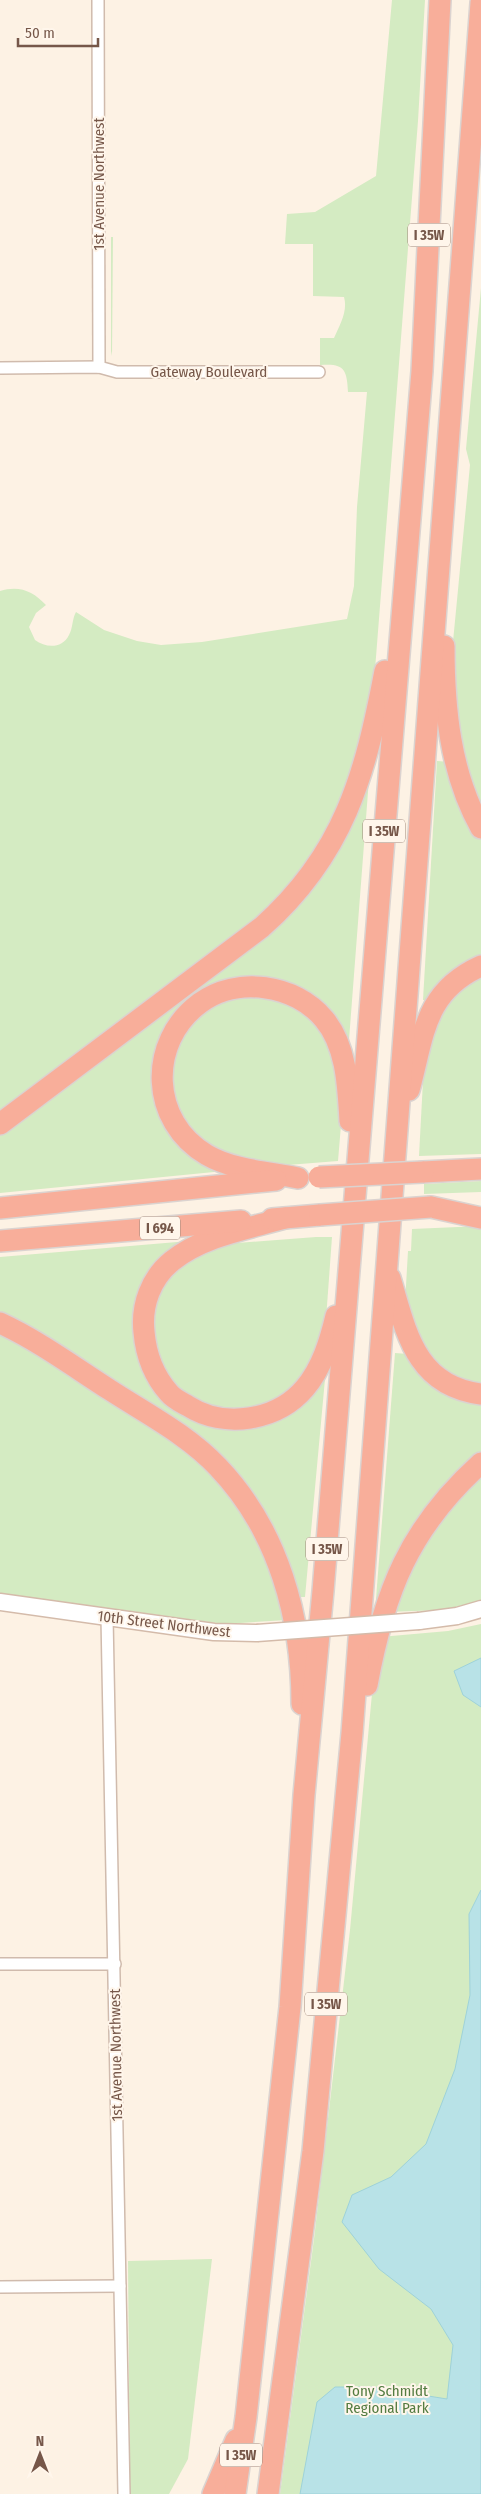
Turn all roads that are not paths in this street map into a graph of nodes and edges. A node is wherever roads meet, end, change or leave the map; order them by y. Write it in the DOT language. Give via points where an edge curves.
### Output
graph roads {
  1 [pos="98,0"];
  2 [pos="440,0"];
  3 [pos="481,3"];
  4 [pos="99,367"];
  5 [pos="0,368"];
  6 [pos="319,372"];
  7 [pos="452,390"];
  8 [pos="414,470"];
  9 [pos="481,828"];
  10 [pos="481,966"];
  11 [pos="0,1124"];
  12 [pos="396,1139"];
  13 [pos="481,1162"];
  14 [pos="481,1170"];
  15 [pos="452,1171"];
  16 [pos="298,1178"];
  17 [pos="355,1191"];
  18 [pos="481,1206"];
  19 [pos="431,1207"];
  20 [pos="0,1208"];
  21 [pos="285,1218"];
  22 [pos="481,1218"];
  23 [pos="352,1232"];
  24 [pos="0,1241"];
  25 [pos="387,1266"];
  26 [pos="0,1323"];
  27 [pos="481,1394"];
  28 [pos="481,1463"];
  29 [pos="0,1602"];
  30 [pos="481,1609"];
  31 [pos="107,1617"];
  32 [pos="352,1733"];
  33 [pos="299,1867"];
  34 [pos="0,1964"];
  35 [pos="115,1964"];
  36 [pos="120,2286"];
  37 [pos="0,2287"];
  38 [pos="246,2417"];
  39 [pos="124,2494"];
  40 [pos="213,2494"];
  41 [pos="235,2494"];
  42 [pos="268,2494"];
  1 -- 4 [label="street, 1st Avenue Northwest"];
  2 -- 8 [label="highway, I 35W"];
  3 -- 7 [label="highway, I 35W"];
  4 -- 5 [label="street, Gateway Boulevard"];
  4 -- 6 [label="street, Gateway Boulevard" via="117,372"];
  7 -- 9 [label="highway" via="445,682 455,760"];
  7 -- 12 [label="highway, I 35W"];
  8 -- 11 [label="highway" via="376,718 358,785 333,843 292,898 262,927"];
  8 -- 17 [label="highway, I 35W"];
  10 -- 12 [label="highway" via="451,985 431,1008"];
  12 -- 25 [label="highway, I 35W"];
  13 -- 15 [label="highway"];
  14 -- 15 [label="highway, I 694"];
  15 -- 16 [label="highway, I 694, bridge"];
  16 -- 17 [label="highway" via="230,1165 208,1156 187,1141 167,1111 161,1081 167,1045 177,1026 192,1010 222,992 244,986 273,989 301,1000 325,1019 345,1069"];
  16 -- 20 [label="highway, I 694"];
  17 -- 23 [label="highway, I 35W"];
  18 -- 19 [label="highway, I 694"];
  19 -- 21 [label="highway, I 694, bridge"];
  19 -- 22 [label="highway"];
  21 -- 23 [label="highway" via="195,1246 170,1262 150,1289 143,1324 149,1362 170,1394 194,1410 228,1420 251,1418 283,1406 305,1388 321,1363 330,1338"];
  21 -- 24 [label="highway, I 694"];
  23 -- 33 [label="highway, I 35W"];
  25 -- 27 [label="highway" via="409,1339 421,1362 450,1385"];
  25 -- 32 [label="highway, I 35W"];
  26 -- 33 [label="highway" via="196,1448 227,1478 267,1538 288,1591 299,1655 302,1724"];
  28 -- 32 [label="highway" via="433,1514 406,1557 383,1612 364,1700"];
  29 -- 31 [label="street, 10th Street Northwest"];
  30 -- 31 [label="street, 10th Street Northwest, bridge" via="419,1621 257,1633 214,1632"];
  31 -- 35 [label="street, 1st Avenue Northwest"];
  32 -- 42 [label="highway, I 35W" via="312,2151"];
  33 -- 38 [label="highway, I 35W" via="290,2007"];
  34 -- 35 [label="street"];
  35 -- 36 [label="street, 1st Avenue Northwest"];
  36 -- 37 [label="street"];
  36 -- 39 [label="street, 1st Avenue Northwest"];
  38 -- 40 [label="highway"];
  38 -- 41 [label="highway, I 35W"];
}
